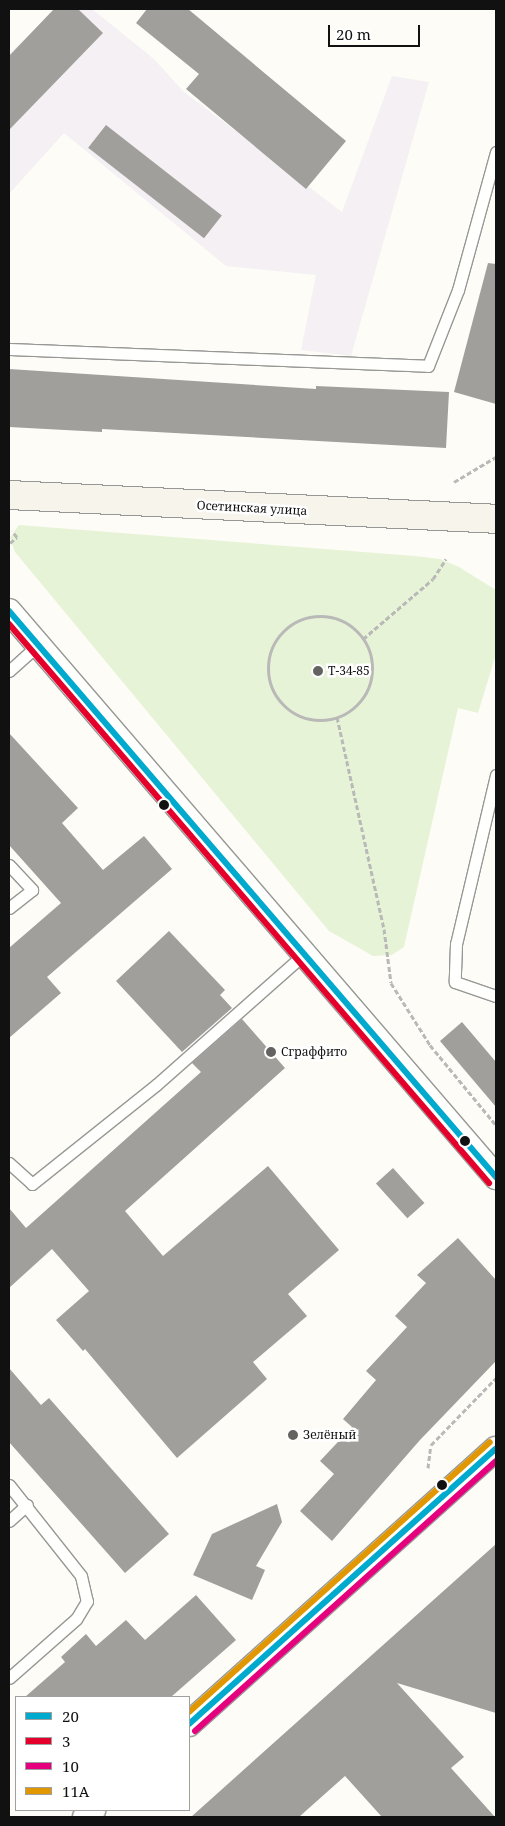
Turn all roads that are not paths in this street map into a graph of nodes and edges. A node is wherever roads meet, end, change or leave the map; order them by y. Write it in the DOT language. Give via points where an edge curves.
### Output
graph roads {
  1 [pos="496,152"];
  2 [pos="9,349"];
  3 [pos="9,495"];
  4 [pos="496,519"];
  5 [pos="9,611"];
  6 [pos="38,645"];
  7 [pos="9,671"];
  8 [pos="496,775"];
  9 [pos="9,865"];
  10 [pos="9,908"];
  11 [pos="304,954"];
  12 [pos="496,996"];
  13 [pos="9,1163"];
  14 [pos="496,1177"];
  15 [pos="496,1449"];
  16 [pos="9,1485"];
  17 [pos="27,1505"];
  18 [pos="9,1521"];
  19 [pos="9,1678"];
  20 [pos="190,1723"];
  1 -- 2 [label="lane" via="458,290 428,366"];
  3 -- 4 [label="main road, Осетинская улица"];
  5 -- 6 [label="street"];
  6 -- 7 [label="lane"];
  6 -- 11 [label="street"];
  8 -- 12 [label="lane" via="456,944 455,982"];
  9 -- 10 [label="lane" via="32,890"];
  11 -- 13 [label="lane" via="156,1085 32,1184"];
  11 -- 14 [label="street"];
  15 -- 20 [label="street"];
  16 -- 17 [label="lane"];
  17 -- 18 [label="lane"];
  17 -- 19 [label="lane" via="81,1576 87,1601 76,1619"];
}
